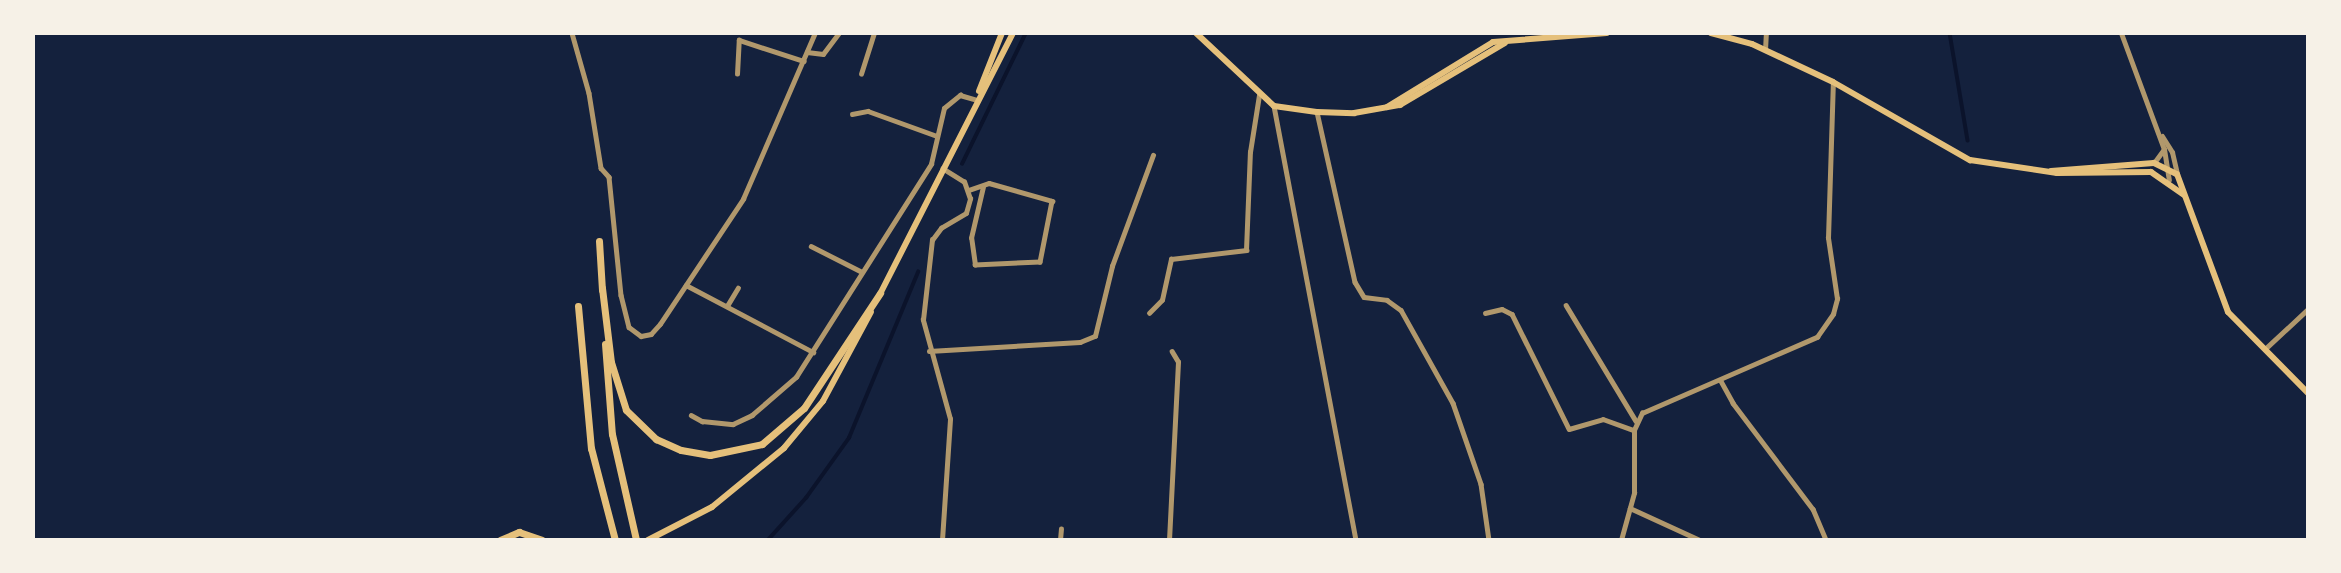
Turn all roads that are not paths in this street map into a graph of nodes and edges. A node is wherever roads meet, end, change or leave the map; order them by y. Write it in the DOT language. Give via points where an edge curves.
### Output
graph roads {
  1 [pos="572,33"];
  2 [pos="815,33"];
  3 [pos="839,33"];
  4 [pos="874,33"];
  5 [pos="1002,33"];
  6 [pos="1013,33"];
  7 [pos="1196,33"];
  8 [pos="1607,33"];
  9 [pos="1711,33"];
  10 [pos="1766,33"];
  11 [pos="2121,33"];
  12 [pos="1765,50"];
  13 [pos="807,52"];
  14 [pos="804,61"];
  15 [pos="737,74"];
  16 [pos="861,74"];
  17 [pos="1833,82"];
  18 [pos="1259,95"];
  19 [pos="977,100"];
  20 [pos="1274,106"];
  21 [pos="1317,112"];
  22 [pos="852,114"];
  23 [pos="2159,130"];
  24 [pos="937,136"];
  25 [pos="2164,149"];
  26 [pos="1153,155"];
  27 [pos="2154,163"];
  28 [pos="2169,168"];
  29 [pos="943,169"];
  30 [pos="2051,171"];
  31 [pos="2177,174"];
  32 [pos="2169,180"];
  33 [pos="983,187"];
  34 [pos="969,190"];
  35 [pos="2185,195"];
  36 [pos="599,241"];
  37 [pos="811,246"];
  38 [pos="862,272"];
  39 [pos="686,285"];
  40 [pos="602,288"];
  41 [pos="738,288"];
  42 [pos="880,293"];
  43 [pos="1566,305"];
  44 [pos="578,306"];
  45 [pos="727,306"];
  46 [pos="2308,309"];
  47 [pos="1149,313"];
  48 [pos="1485,313"];
  49 [pos="2265,349"];
  50 [pos="929,351"];
  51 [pos="813,352"];
  52 [pos="1172,352"];
  53 [pos="1721,381"];
  54 [pos="2308,393"];
  55 [pos="691,415"];
  56 [pos="1636,421"];
  57 [pos="1634,430"];
  58 [pos="1630,508"];
  59 [pos="1061,529"];
  60 [pos="500,540"];
  61 [pos="542,540"];
  62 [pos="615,540"];
  63 [pos="636,540"];
  64 [pos="648,540"];
  65 [pos="942,540"];
  66 [pos="1060,540"];
  67 [pos="1169,540"];
  68 [pos="1356,540"];
  69 [pos="1489,540"];
  70 [pos="1621,540"];
  71 [pos="1700,540"];
  72 [pos="1826,540"];
  1 -- 39 [label="street" via="589,93 601,168 609,177 621,295 629,327 640,336 651,334"];
  2 -- 13 [label="street"];
  3 -- 13 [label="street" via="823,54"];
  4 -- 16 [label="street"];
  5 -- 19 [label="main road"];
  6 -- 19 [label="main road"];
  7 -- 18 [label="main road"];
  8 -- 21 [label="main road" via="1493,42 1385,108"];
  9 -- 12 [label="main road"];
  10 -- 12 [label="street"];
  11 -- 23 [label="street"];
  12 -- 17 [label="main road"];
  13 -- 14 [label="street"];
  14 -- 15 [label="street" via="739,40"];
  14 -- 39 [label="street" via="754,180"];
  17 -- 30 [label="main road" via="1961,156"];
  17 -- 53 [label="street" via="1828,238 1837,299 1833,314 1817,337"];
  18 -- 20 [label="main road"];
  18 -- 47 [label="street" via="1250,152 1246,250 1171,259 1162,300"];
  19 -- 24 [label="street" via="960,95 950,100"];
  19 -- 29 [label="main road"];
  20 -- 21 [label="main road"];
  20 -- 68 [label="street"];
  21 -- 69 [label="street" via="1355,282 1364,297 1387,300 1402,310 1453,403 1481,484"];
  22 -- 24 [label="street" via="868,111"];
  23 -- 25 [label="street"];
  23 -- 31 [label="street" via="2172,152"];
  24 -- 38 [label="street" via="931,164"];
  25 -- 27 [label="street"];
  25 -- 28 [label="street"];
  26 -- 50 [label="street" via="1112,266 1094,336 1080,342"];
  27 -- 28 [label="main road"];
  27 -- 30 [label="main road"];
  28 -- 31 [label="main road"];
  28 -- 32 [label="street"];
  29 -- 34 [label="street"];
  29 -- 42 [label="main road"];
  30 -- 32 [label="main road" via="2133,169"];
  31 -- 35 [label="main road"];
  32 -- 35 [label="main road"];
  33 -- 33 [label="street" via="989,183 1052,201 1040,262 975,265 971,238"];
  33 -- 34 [label="street"];
  34 -- 50 [label="street" via="966,213 941,228 930,249 923,320"];
  35 -- 49 [label="main road" via="2219,295 2228,312"];
  36 -- 40 [label="main road"];
  37 -- 38 [label="street"];
  38 -- 51 [label="street"];
  39 -- 45 [label="street"];
  40 -- 42 [label="main road" via="611,362 626,410 656,439 710,455 749,449 783,428 830,373"];
  40 -- 63 [label="main road" via="612,434"];
  41 -- 45 [label="street"];
  42 -- 64 [label="main road" via="838,377 804,426 737,489"];
  43 -- 56 [label="street"];
  44 -- 62 [label="main road" via="591,448"];
  45 -- 51 [label="street"];
  46 -- 49 [label="street"];
  48 -- 57 [label="street" via="1502,309 1512,314 1569,429 1603,419"];
  49 -- 54 [label="main road"];
  50 -- 65 [label="street" via="950,419"];
  51 -- 55 [label="street" via="796,377 752,415 719,424"];
  52 -- 67 [label="street" via="1178,362"];
  53 -- 56 [label="street" via="1642,413"];
  53 -- 72 [label="street" via="1813,509"];
  56 -- 57 [label="street"];
  57 -- 58 [label="street" via="1637,477"];
  58 -- 70 [label="street"];
  58 -- 71 [label="street"];
  59 -- 66 [label="street"];
  60 -- 61 [label="main road" via="519,532"];
}
